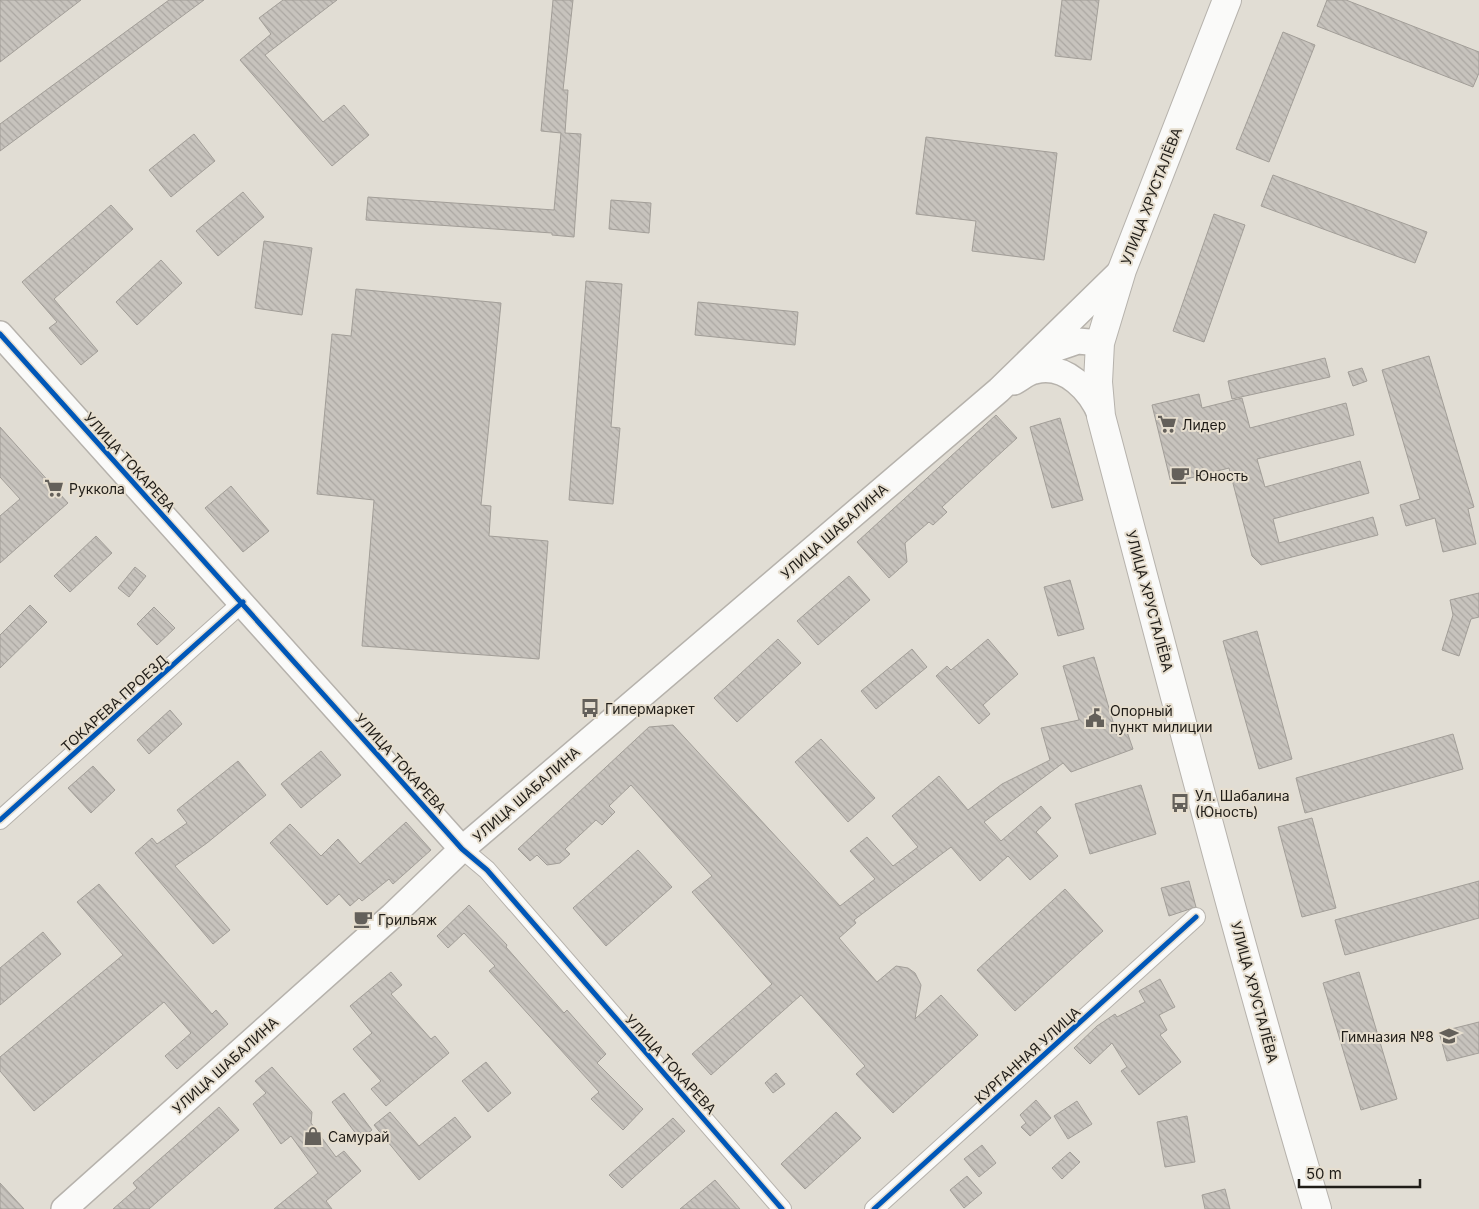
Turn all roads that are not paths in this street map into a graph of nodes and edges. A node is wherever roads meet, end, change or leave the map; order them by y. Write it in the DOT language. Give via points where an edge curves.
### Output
graph roads {
  1 [pos="1227,0"];
  2 [pos="1122,270"];
  3 [pos="0,334"];
  4 [pos="1100,343"];
  5 [pos="1036,356"];
  6 [pos="999,390"];
  7 [pos="1101,416"];
  8 [pos="243,602"];
  9 [pos="0,820"];
  10 [pos="462,849"];
  11 [pos="1196,917"];
  12 [pos="64,1209"];
  13 [pos="782,1209"];
  14 [pos="874,1209"];
  15 [pos="1317,1209"];
  1 -- 2 [label="main road, УЛИЦА ХРУСТАЛЁВА"];
  2 -- 4 [label="main road, УЛИЦА ХРУСТАЛЁВА"];
  2 -- 5 [label="main road, УЛИЦА ШАБАЛИНА"];
  3 -- 8 [label="main road, УЛИЦА ТОКАРЕВА"];
  4 -- 5 [label="main road, УЛИЦА ШАБАЛИНА" via="1078,340"];
  4 -- 7 [label="main road, УЛИЦА ХРУСТАЛЁВА" via="1098,382"];
  5 -- 6 [label="main road, УЛИЦА ШАБАЛИНА"];
  6 -- 7 [label="main road, УЛИЦА ШАБАЛИНА" via="1035,370 1060,372 1084,387"];
  6 -- 10 [label="main road, УЛИЦА ШАБАЛИНА"];
  7 -- 15 [label="main road, УЛИЦА ХРУСТАЛЁВА" via="1270,1051"];
  8 -- 9 [label="street, ТОКАРЕВА ПРОЕЗД"];
  8 -- 10 [label="main road, УЛИЦА ТОКАРЕВА"];
  10 -- 12 [label="main road, УЛИЦА ШАБАЛИНА" via="392,916"];
  10 -- 13 [label="street, УЛИЦА ТОКАРЕВА" via="487,870"];
  11 -- 14 [label="street, КУРГАННАЯ УЛИЦА"];
}
